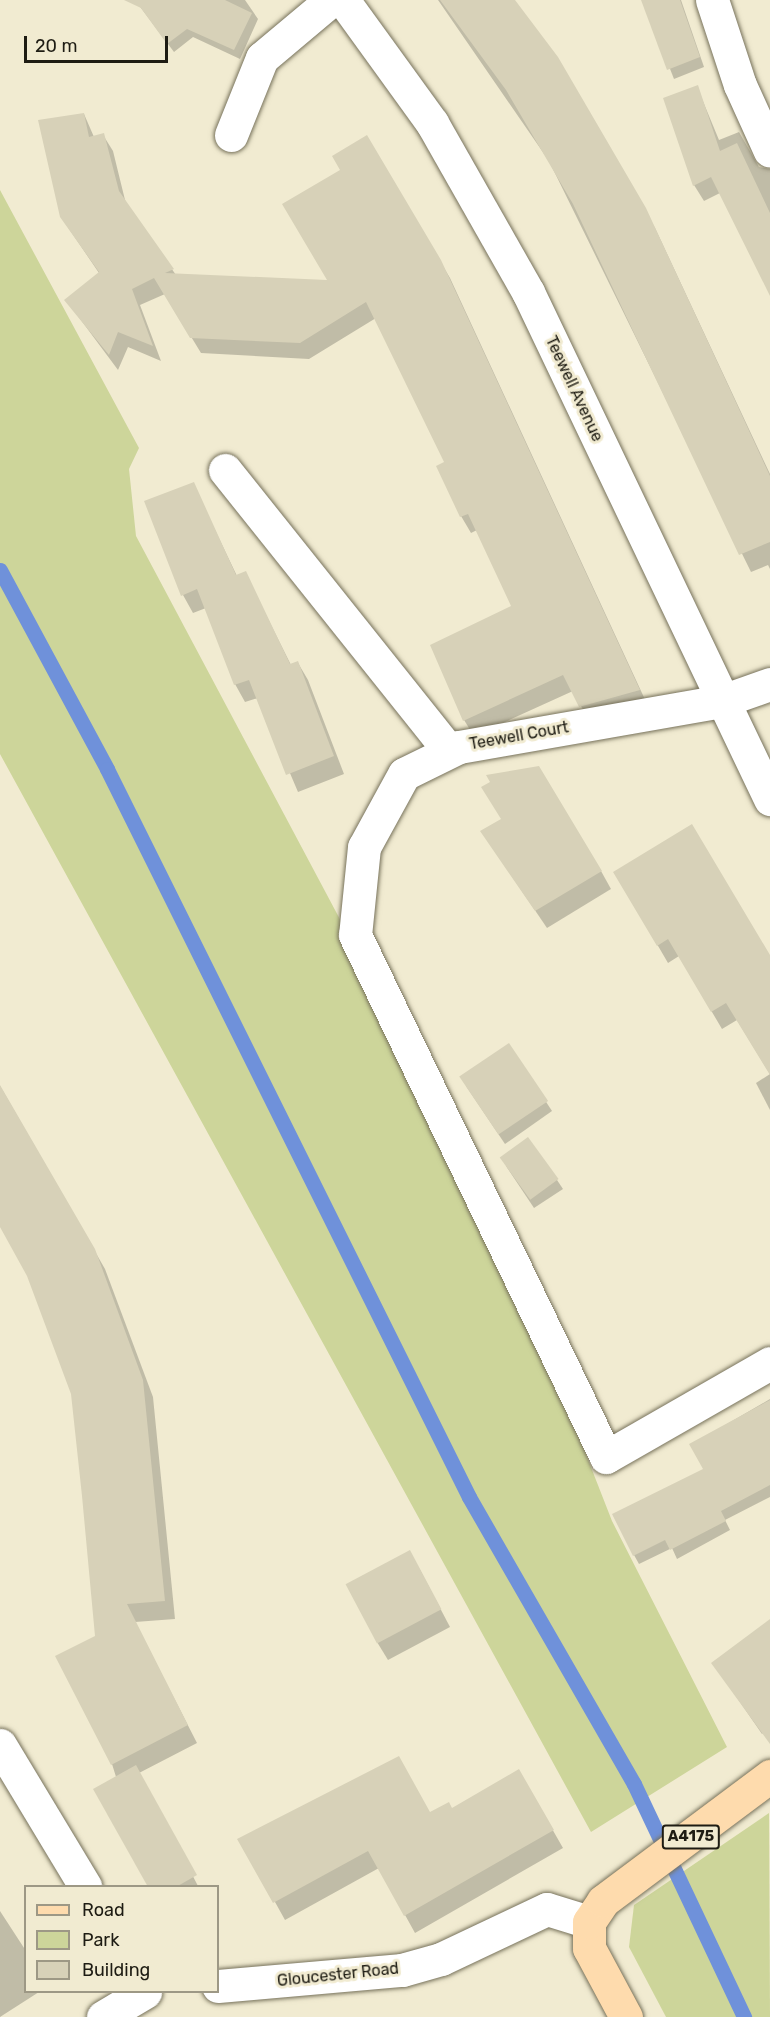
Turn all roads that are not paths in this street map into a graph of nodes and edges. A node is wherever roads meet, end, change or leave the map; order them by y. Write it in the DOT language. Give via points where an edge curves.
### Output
graph roads {
  1 [pos="331,0"];
  2 [pos="343,0"];
  3 [pos="712,0"];
  4 [pos="231,135"];
  5 [pos="770,151"];
  6 [pos="225,470"];
  7 [pos="770,684"];
  8 [pos="722,701"];
  9 [pos="449,751"];
  10 [pos="770,799"];
  11 [pos="770,1363"];
  12 [pos="0,1745"];
  13 [pos="762,1783"];
  14 [pos="84,1885"];
  15 [pos="589,1922"];
  16 [pos="219,1986"];
  17 [pos="143,1993"];
  18 [pos="103,2017"];
  19 [pos="626,2017"];
  1 -- 4 [label="street" via="262,58"];
  2 -- 8 [label="street, Teewell Avenue" via="432,123 528,292"];
  3 -- 5 [label="street" via="740,85"];
  6 -- 9 [label="street"];
  7 -- 8 [label="street, Teewell Court"];
  8 -- 9 [label="street, Teewell Court"];
  8 -- 10 [label="street, Teewell Avenue"];
  9 -- 11 [label="street, Teewell Court" via="404,774 364,847 355,935 606,1457"];
  12 -- 14 [label="street"];
  13 -- 15 [label="main road, A4175" via="603,1901"];
  15 -- 16 [label="street, Gloucester Road" via="547,1909 441,1959 402,1970"];
  15 -- 19 [label="main road" via="589,1948"];
  17 -- 18 [label="street"];
}
